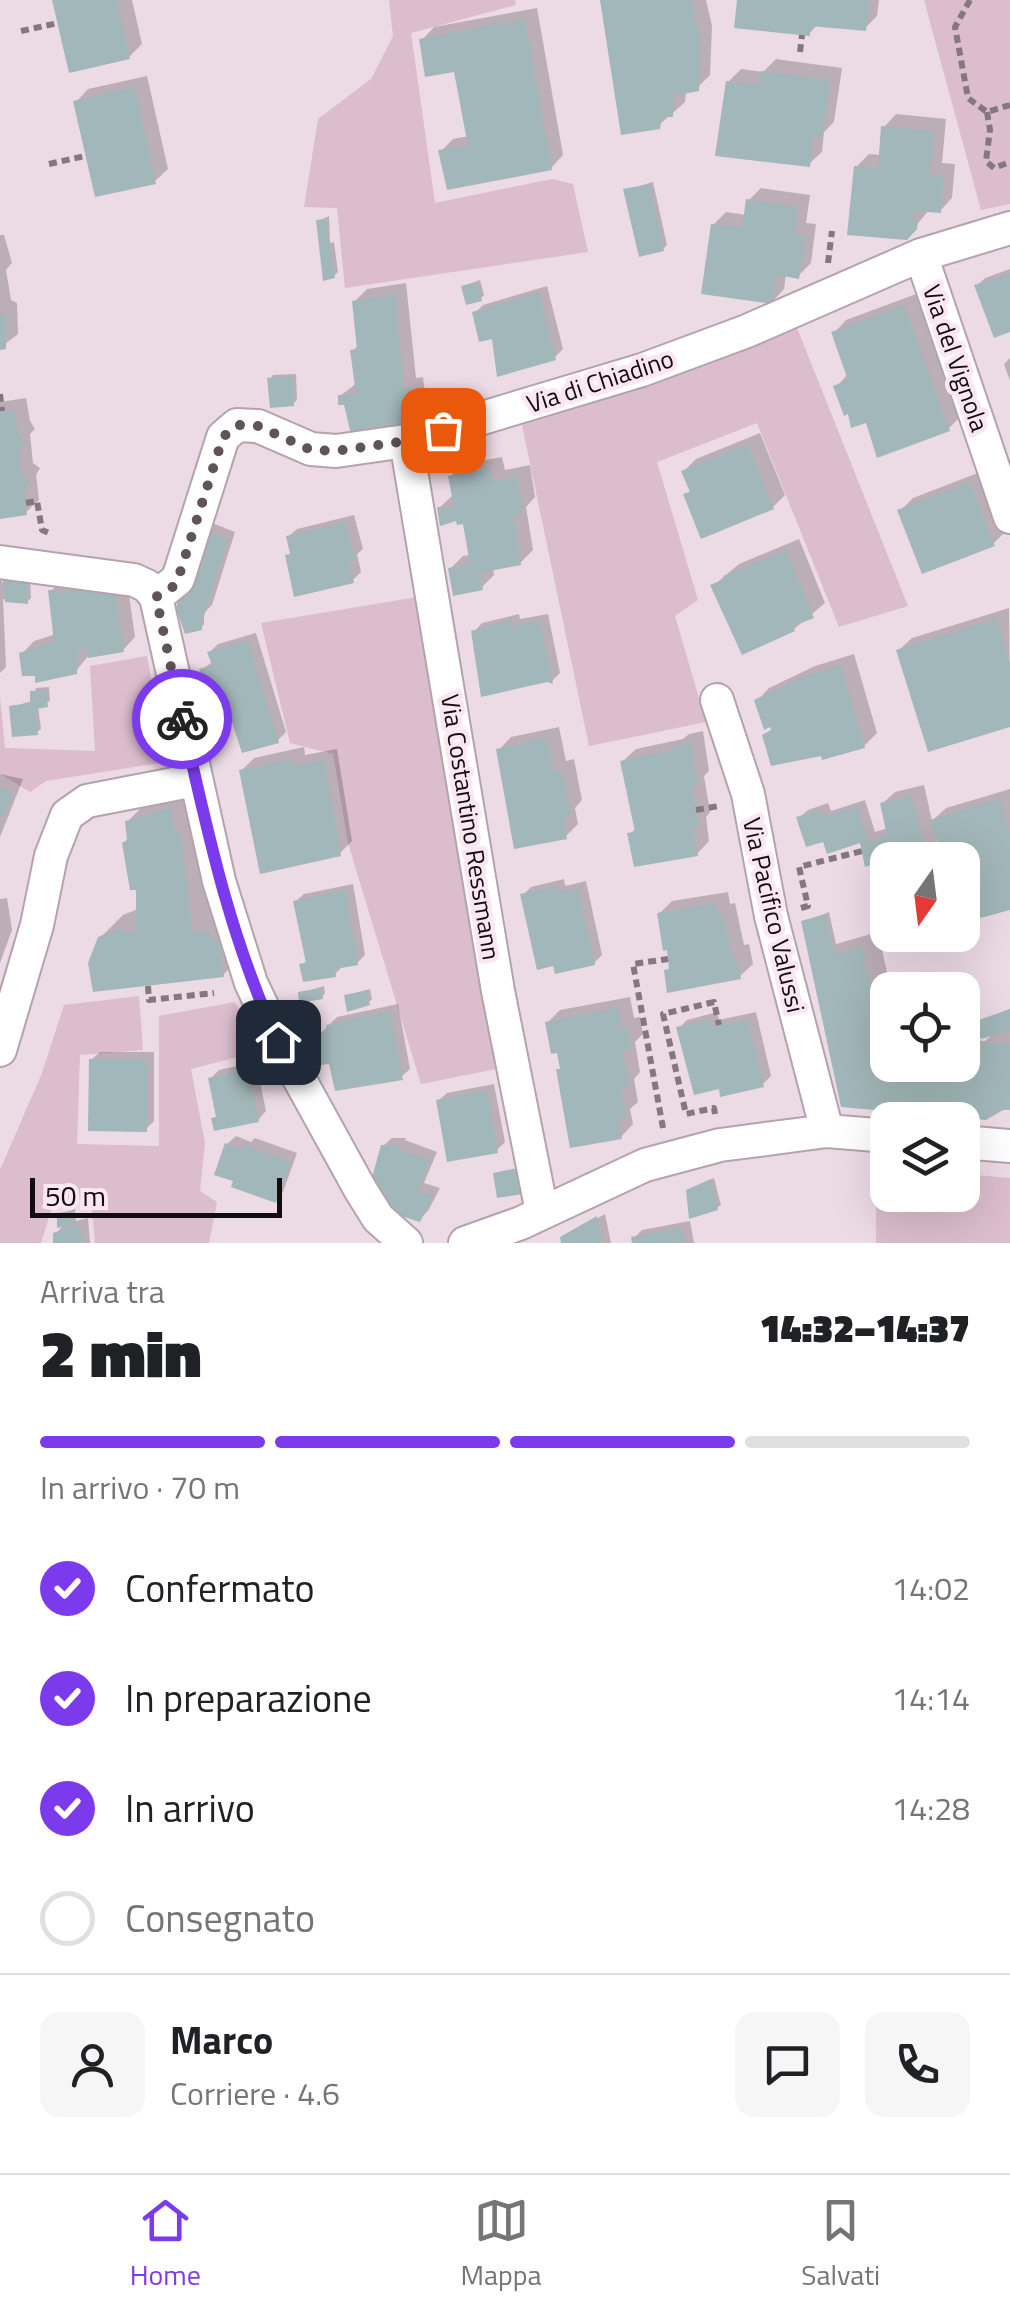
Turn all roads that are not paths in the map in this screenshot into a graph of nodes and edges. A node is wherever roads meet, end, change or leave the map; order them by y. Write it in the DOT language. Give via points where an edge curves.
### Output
graph roads {
  1 [pos="1010,228"];
  2 [pos="921,255"];
  3 [pos="406,441"];
  4 [pos="1010,518"];
  5 [pos="0,562"];
  6 [pos="156,597"];
  7 [pos="717,700"];
  8 [pos="195,780"];
  9 [pos="0,1050"];
  10 [pos="826,1130"];
  11 [pos="870,1134"];
  12 [pos="980,1144"];
  13 [pos="1010,1146"];
  14 [pos="542,1212"];
  15 [pos="406,1243"];
  16 [pos="465,1243"];
  1 -- 2 [label="street, Via di Chiadino"];
  2 -- 3 [label="street, Via di Chiadino" via="642,370"];
  2 -- 4 [label="street, Via del Vignola"];
  3 -- 6 [label="street, Via di Chiadino" via="311,450 258,426 238,425 223,437 178,579"];
  3 -- 14 [label="street, Via Costantino Ressmann"];
  5 -- 6 [label="street" via="134,580"];
  6 -- 8 [label="street"];
  7 -- 10 [label="street, Via Pacifico Valussi" via="748,794 770,916"];
  8 -- 9 [label="street" via="86,801 67,815"];
  8 -- 15 [label="street" via="251,983 360,1190"];
  10 -- 11 [label="street"];
  10 -- 14 [label="street" via="720,1145 645,1165"];
  12 -- 13 [label="street"];
  14 -- 16 [label="street"];
}
